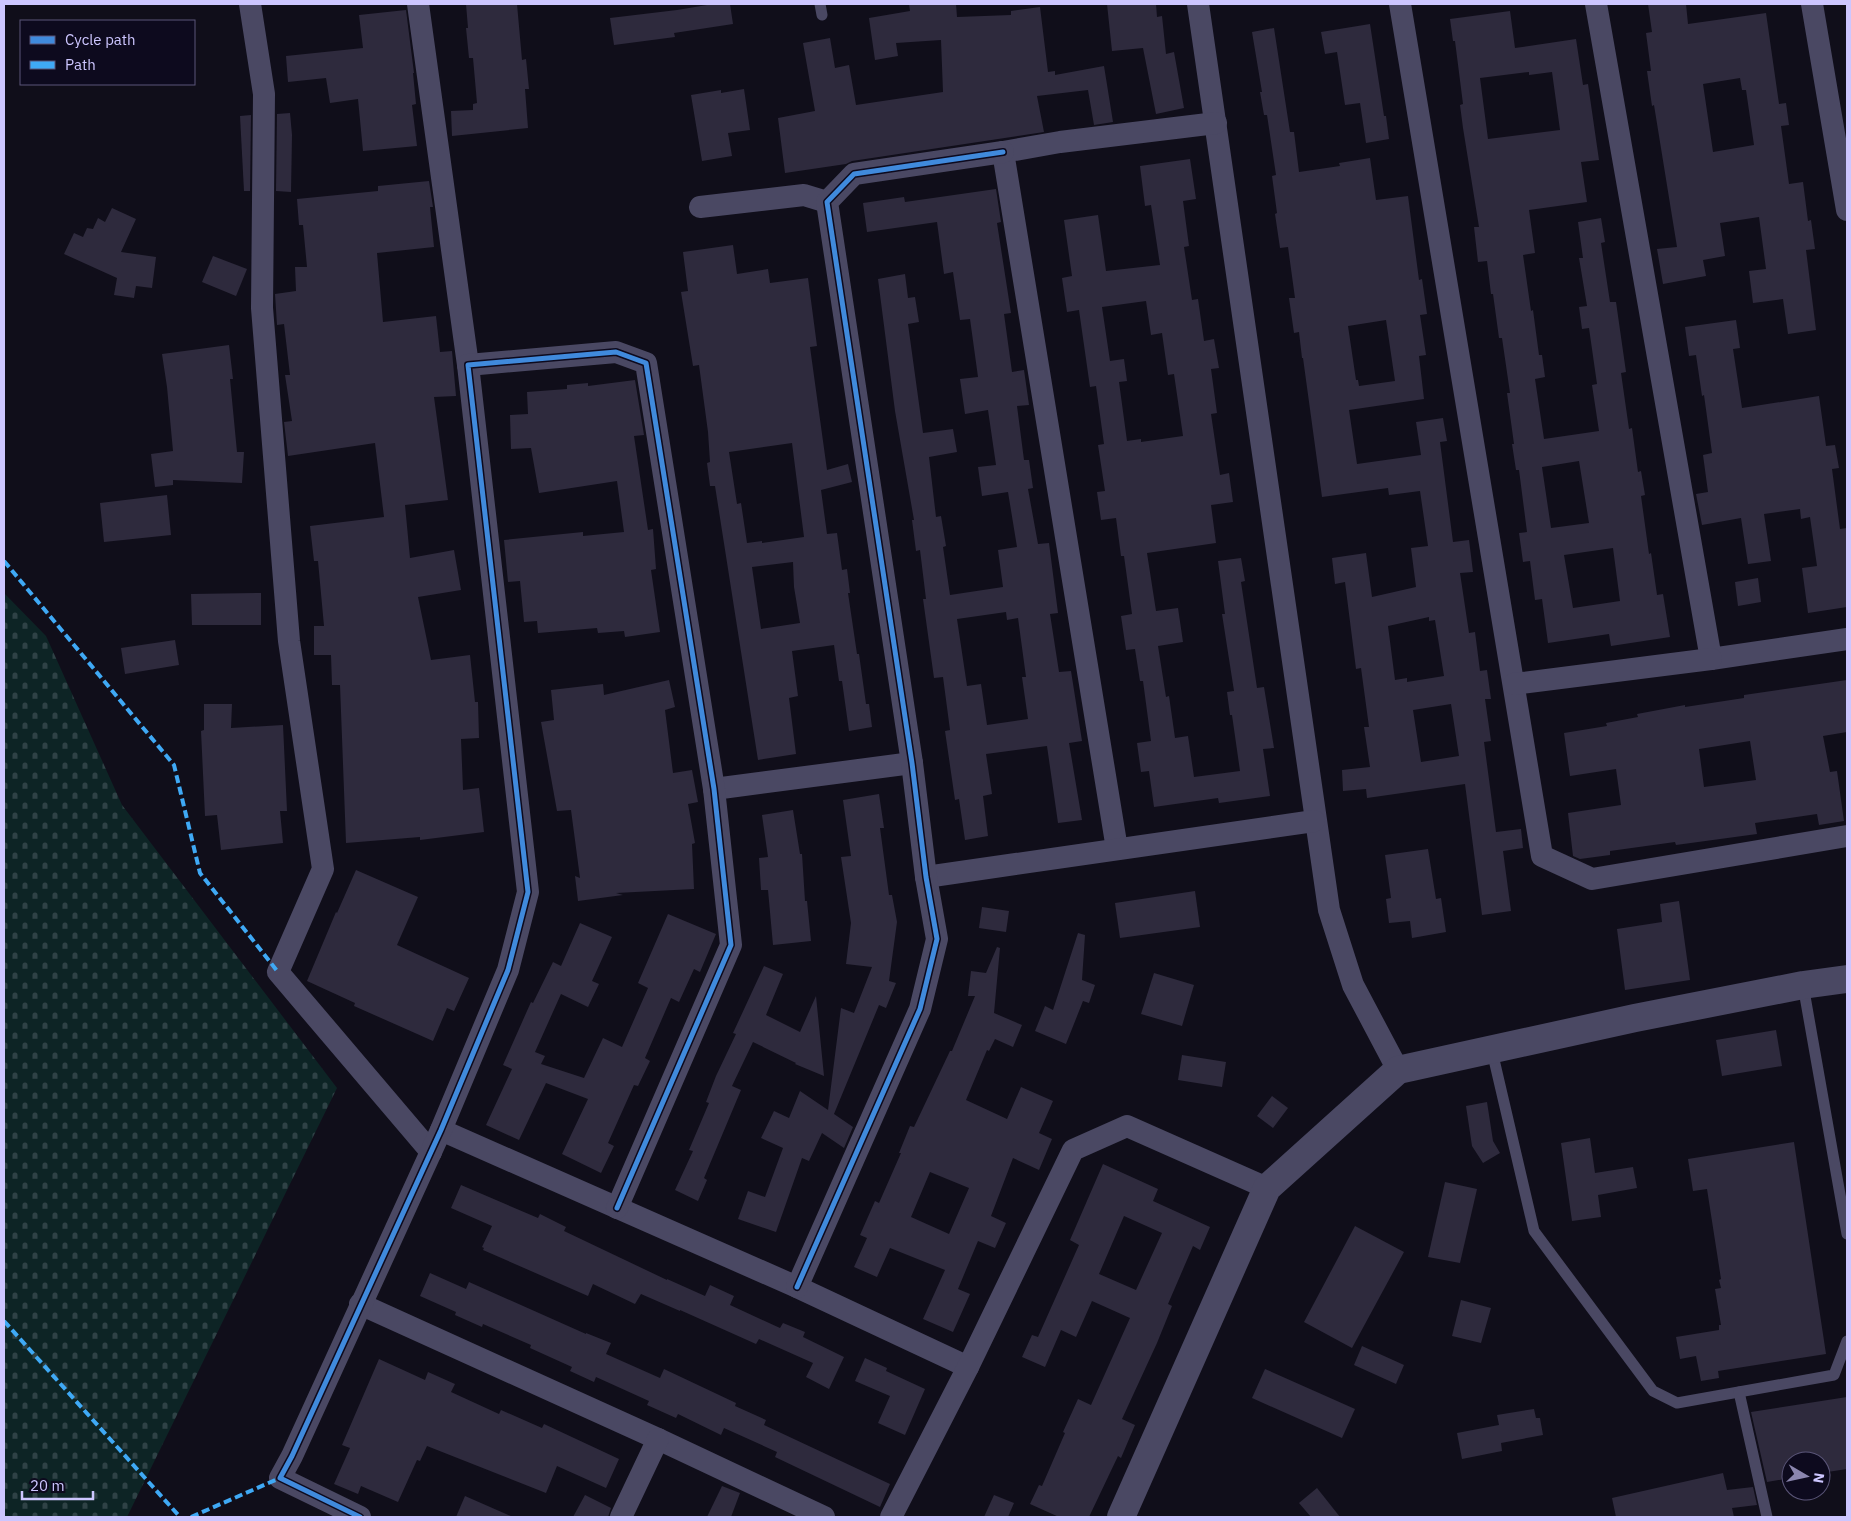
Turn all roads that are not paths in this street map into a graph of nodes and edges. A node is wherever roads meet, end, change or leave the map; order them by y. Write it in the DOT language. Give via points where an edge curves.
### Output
graph roads {
  1 [pos="250,4"];
  2 [pos="418,4"];
  3 [pos="1198,4"];
  4 [pos="1400,4"];
  5 [pos="1596,4"];
  6 [pos="1812,4"];
  7 [pos="1216,123"];
  8 [pos="1004,152"];
  9 [pos="827,202"];
  10 [pos="700,207"];
  11 [pos="1847,210"];
  12 [pos="468,365"];
  13 [pos="1847,639"];
  14 [pos="1711,659"];
  15 [pos="1514,684"];
  16 [pos="912,763"];
  17 [pos="714,789"];
  18 [pos="1314,821"];
  19 [pos="1847,836"];
  20 [pos="1117,849"];
  21 [pos="926,877"];
  22 [pos="1847,979"];
  23 [pos="1804,985"];
  24 [pos="1492,1051"];
  25 [pos="1398,1070"];
  26 [pos="441,1130"];
  27 [pos="431,1152"];
  28 [pos="1268,1188"];
  29 [pos="617,1208"];
  30 [pos="1847,1234"];
  31 [pos="797,1288"];
  32 [pos="360,1304"];
  33 [pos="1847,1341"];
  34 [pos="968,1366"];
  35 [pos="1739,1392"];
  36 [pos="658,1439"];
  37 [pos="360,1517"];
  38 [pos="621,1517"];
  39 [pos="824,1517"];
  40 [pos="891,1517"];
  41 [pos="1120,1517"];
  42 [pos="1766,1517"];
  1 -- 27 [label="street" via="264,94 262,308 289,631 323,869 278,972"];
  2 -- 12 [label="street"];
  3 -- 7 [label="street"];
  4 -- 15 [label="street"];
  5 -- 14 [label="street"];
  6 -- 11 [label="street"];
  7 -- 8 [label="street"];
  7 -- 18 [label="street"];
  8 -- 9 [label="street" via="854,174"];
  8 -- 20 [label="street"];
  9 -- 10 [label="street" via="804,194"];
  9 -- 16 [label="street"];
  12 -- 17 [label="street" via="616,352 646,363"];
  12 -- 26 [label="street" via="528,892 508,970"];
  13 -- 14 [label="street"];
  14 -- 15 [label="street"];
  15 -- 19 [label="street" via="1542,856 1592,879"];
  16 -- 17 [label="street"];
  16 -- 21 [label="street"];
  17 -- 29 [label="street" via="731,945"];
  18 -- 20 [label="street"];
  18 -- 25 [label="street" via="1329,910 1353,985"];
  20 -- 21 [label="street"];
  21 -- 31 [label="street" via="937,939 920,1009"];
  22 -- 23 [label="street"];
  23 -- 24 [label="street" via="1635,1018"];
  23 -- 30 [label="lane"];
  24 -- 25 [label="street"];
  24 -- 35 [label="lane" via="1534,1231 1653,1391 1677,1403"];
  25 -- 28 [label="street"];
  26 -- 27 [label="street"];
  26 -- 29 [label="street"];
  27 -- 32 [label="street"];
  28 -- 34 [label="street" via="1127,1126 1073,1150"];
  28 -- 41 [label="street"];
  29 -- 31 [label="street"];
  31 -- 34 [label="street"];
  32 -- 36 [label="street"];
  32 -- 37 [label="street" via="280,1478"];
  33 -- 35 [label="lane" via="1834,1375"];
  34 -- 40 [label="street"];
  35 -- 42 [label="lane"];
  36 -- 38 [label="street"];
  36 -- 39 [label="street"];
}
